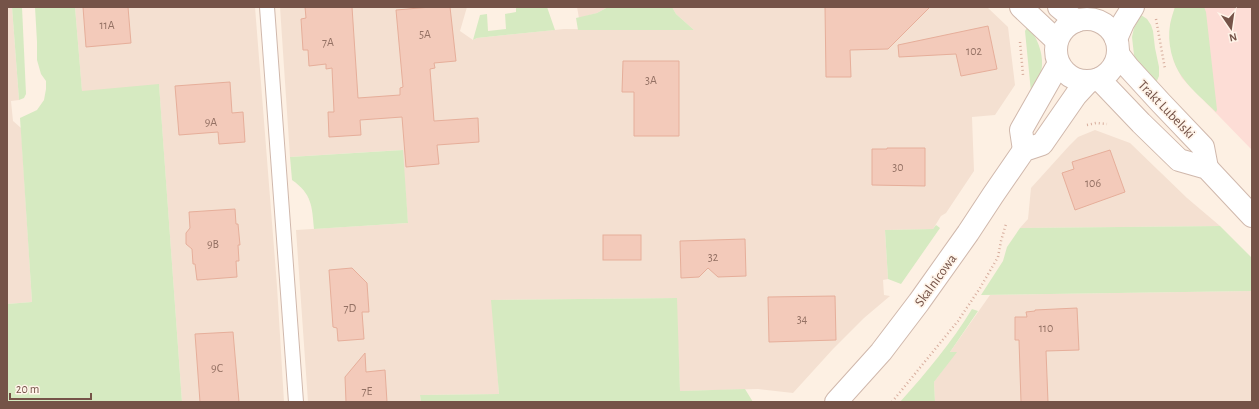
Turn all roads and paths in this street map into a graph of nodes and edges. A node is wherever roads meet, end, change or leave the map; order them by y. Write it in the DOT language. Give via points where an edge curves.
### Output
graph roads {
  1 [pos="268,7"];
  2 [pos="1021,7"];
  3 [pos="1133,7"];
  4 [pos="1081,13"];
  5 [pos="1020,38"];
  6 [pos="1056,40"];
  7 [pos="1117,46"];
  8 [pos="1058,64"];
  9 [pos="1024,79"];
  10 [pos="1094,80"];
  11 [pos="1085,125"];
  12 [pos="1110,125"];
  13 [pos="1024,150"];
  14 [pos="1207,168"];
  15 [pos="1252,216"];
  16 [pos="1007,220"];
  17 [pos="296,402"];
  18 [pos="836,402"];
  19 [pos="892,402"];
  1 -- 17 [label="lane"];
  2 -- 6 [label="street"];
  3 -- 7 [label="street" via="1123,23"];
  4 -- 6 [label="street" via="1064,28"];
  4 -- 7 [label="street" via="1109,28"];
  5 -- 9 [label="path"];
  6 -- 8 [label="street" via="1055,56"];
  7 -- 10 [label="street" via="1112,69 1104,77"];
  7 -- 14 [label="street, Trakt Lubelski" via="1128,68 1203,147"];
  8 -- 10 [label="street" via="1072,78 1082,82"];
  8 -- 13 [label="street" via="1021,130"];
  10 -- 13 [label="street" via="1076,95 1042,144"];
  10 -- 14 [label="street, Trakt Lubelski" via="1179,160"];
  11 -- 12 [label="path"];
  13 -- 18 [label="street, Skalnicowa" via="919,302 881,352"];
  14 -- 15 [label="street"];
  16 -- 19 [label="path" via="998,257 980,288 958,321"];
}
